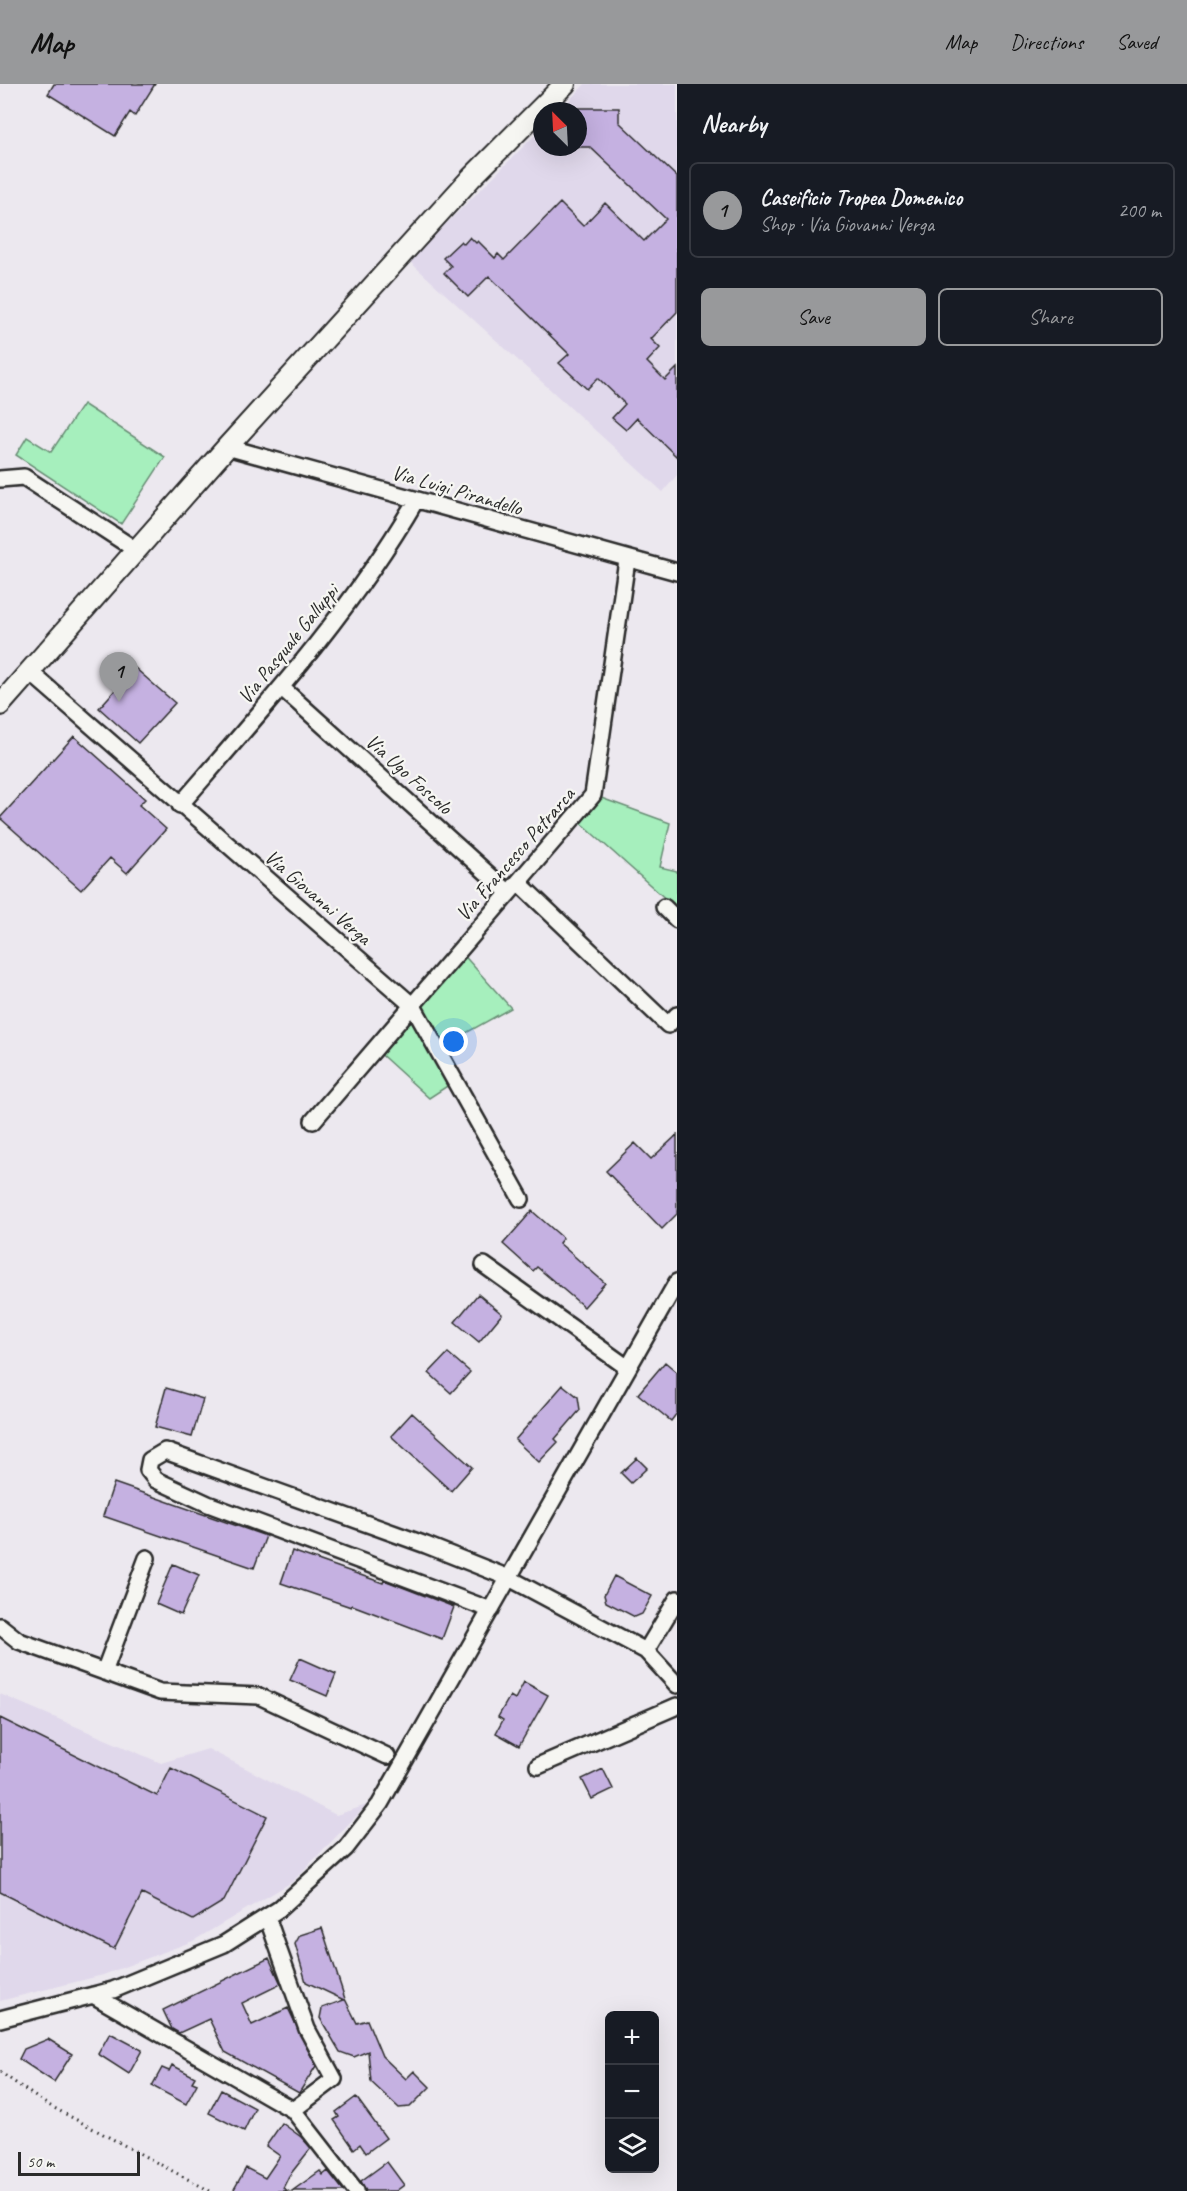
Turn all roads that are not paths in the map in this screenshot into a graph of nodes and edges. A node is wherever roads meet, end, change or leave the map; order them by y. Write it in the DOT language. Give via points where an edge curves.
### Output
graph roads {
  1 [pos="565,84"];
  2 [pos="227,447"];
  3 [pos="0,479"];
  4 [pos="416,500"];
  5 [pos="136,550"];
  6 [pos="627,560"];
  7 [pos="677,572"];
  8 [pos="30,672"];
  9 [pos="282,688"];
  10 [pos="0,705"];
  11 [pos="180,805"];
  12 [pos="513,887"];
  13 [pos="664,907"];
  14 [pos="677,920"];
  15 [pos="413,1006"];
  16 [pos="672,1020"];
  17 [pos="313,1121"];
  18 [pos="521,1199"];
  19 [pos="484,1265"];
  20 [pos="677,1282"];
  21 [pos="628,1368"];
  22 [pos="147,1558"];
  23 [pos="509,1578"];
  24 [pos="677,1599"];
  25 [pos="491,1610"];
  26 [pos="0,1626"];
  27 [pos="646,1651"];
  28 [pos="104,1672"];
  29 [pos="677,1685"];
  30 [pos="677,1706"];
  31 [pos="387,1756"];
  32 [pos="538,1766"];
  33 [pos="267,1917"];
  34 [pos="93,1995"];
  35 [pos="0,2019"];
  36 [pos="293,2110"];
  37 [pos="356,2191"];
  1 -- 2 [label="main road" via="463,187"];
  2 -- 4 [label="street, Via Luigi Pirandello"];
  2 -- 5 [label="main road"];
  3 -- 5 [label="street" via="24,477"];
  4 -- 6 [label="street, Via Luigi Pirandello"];
  4 -- 9 [label="street, Via Pasquale Galluppi" via="383,557"];
  5 -- 8 [label="main road"];
  6 -- 7 [label="street, Via Luigi Pirandello"];
  6 -- 12 [label="street, Via Francesco Petrarca" via="593,795"];
  8 -- 10 [label="main road"];
  8 -- 11 [label="street, Via Giovanni Verga"];
  9 -- 11 [label="street, Via Pasquale Galluppi"];
  9 -- 12 [label="street, Via Ugo Foscolo"];
  11 -- 15 [label="street, Via Giovanni Verga"];
  12 -- 15 [label="street, Via Francesco Petrarca"];
  12 -- 16 [label="street, Via Ugo Foscolo"];
  13 -- 14 [label="street"];
  15 -- 17 [label="street, Via Francesco Petrarca"];
  15 -- 18 [label="street, Via Giovanni Verga"];
  19 -- 21 [label="street"];
  20 -- 21 [label="street"];
  21 -- 23 [label="street"];
  22 -- 28 [label="street"];
  23 -- 25 [label="street"];
  23 -- 25 [label="street" via="165,1451 150,1460 148,1470 156,1480 208,1504"];
  23 -- 27 [label="street"];
  24 -- 27 [label="street"];
  25 -- 33 [label="street" via="380,1804 346,1848"];
  26 -- 28 [label="street" via="19,1641"];
  27 -- 29 [label="street"];
  28 -- 31 [label="street" via="160,1692 259,1696"];
  30 -- 32 [label="street"];
  33 -- 34 [label="street" via="224,1944 181,1964"];
  33 -- 36 [label="street" via="307,2029 334,2079"];
  34 -- 35 [label="street"];
  34 -- 36 [label="street"];
  36 -- 37 [label="street"];
}
